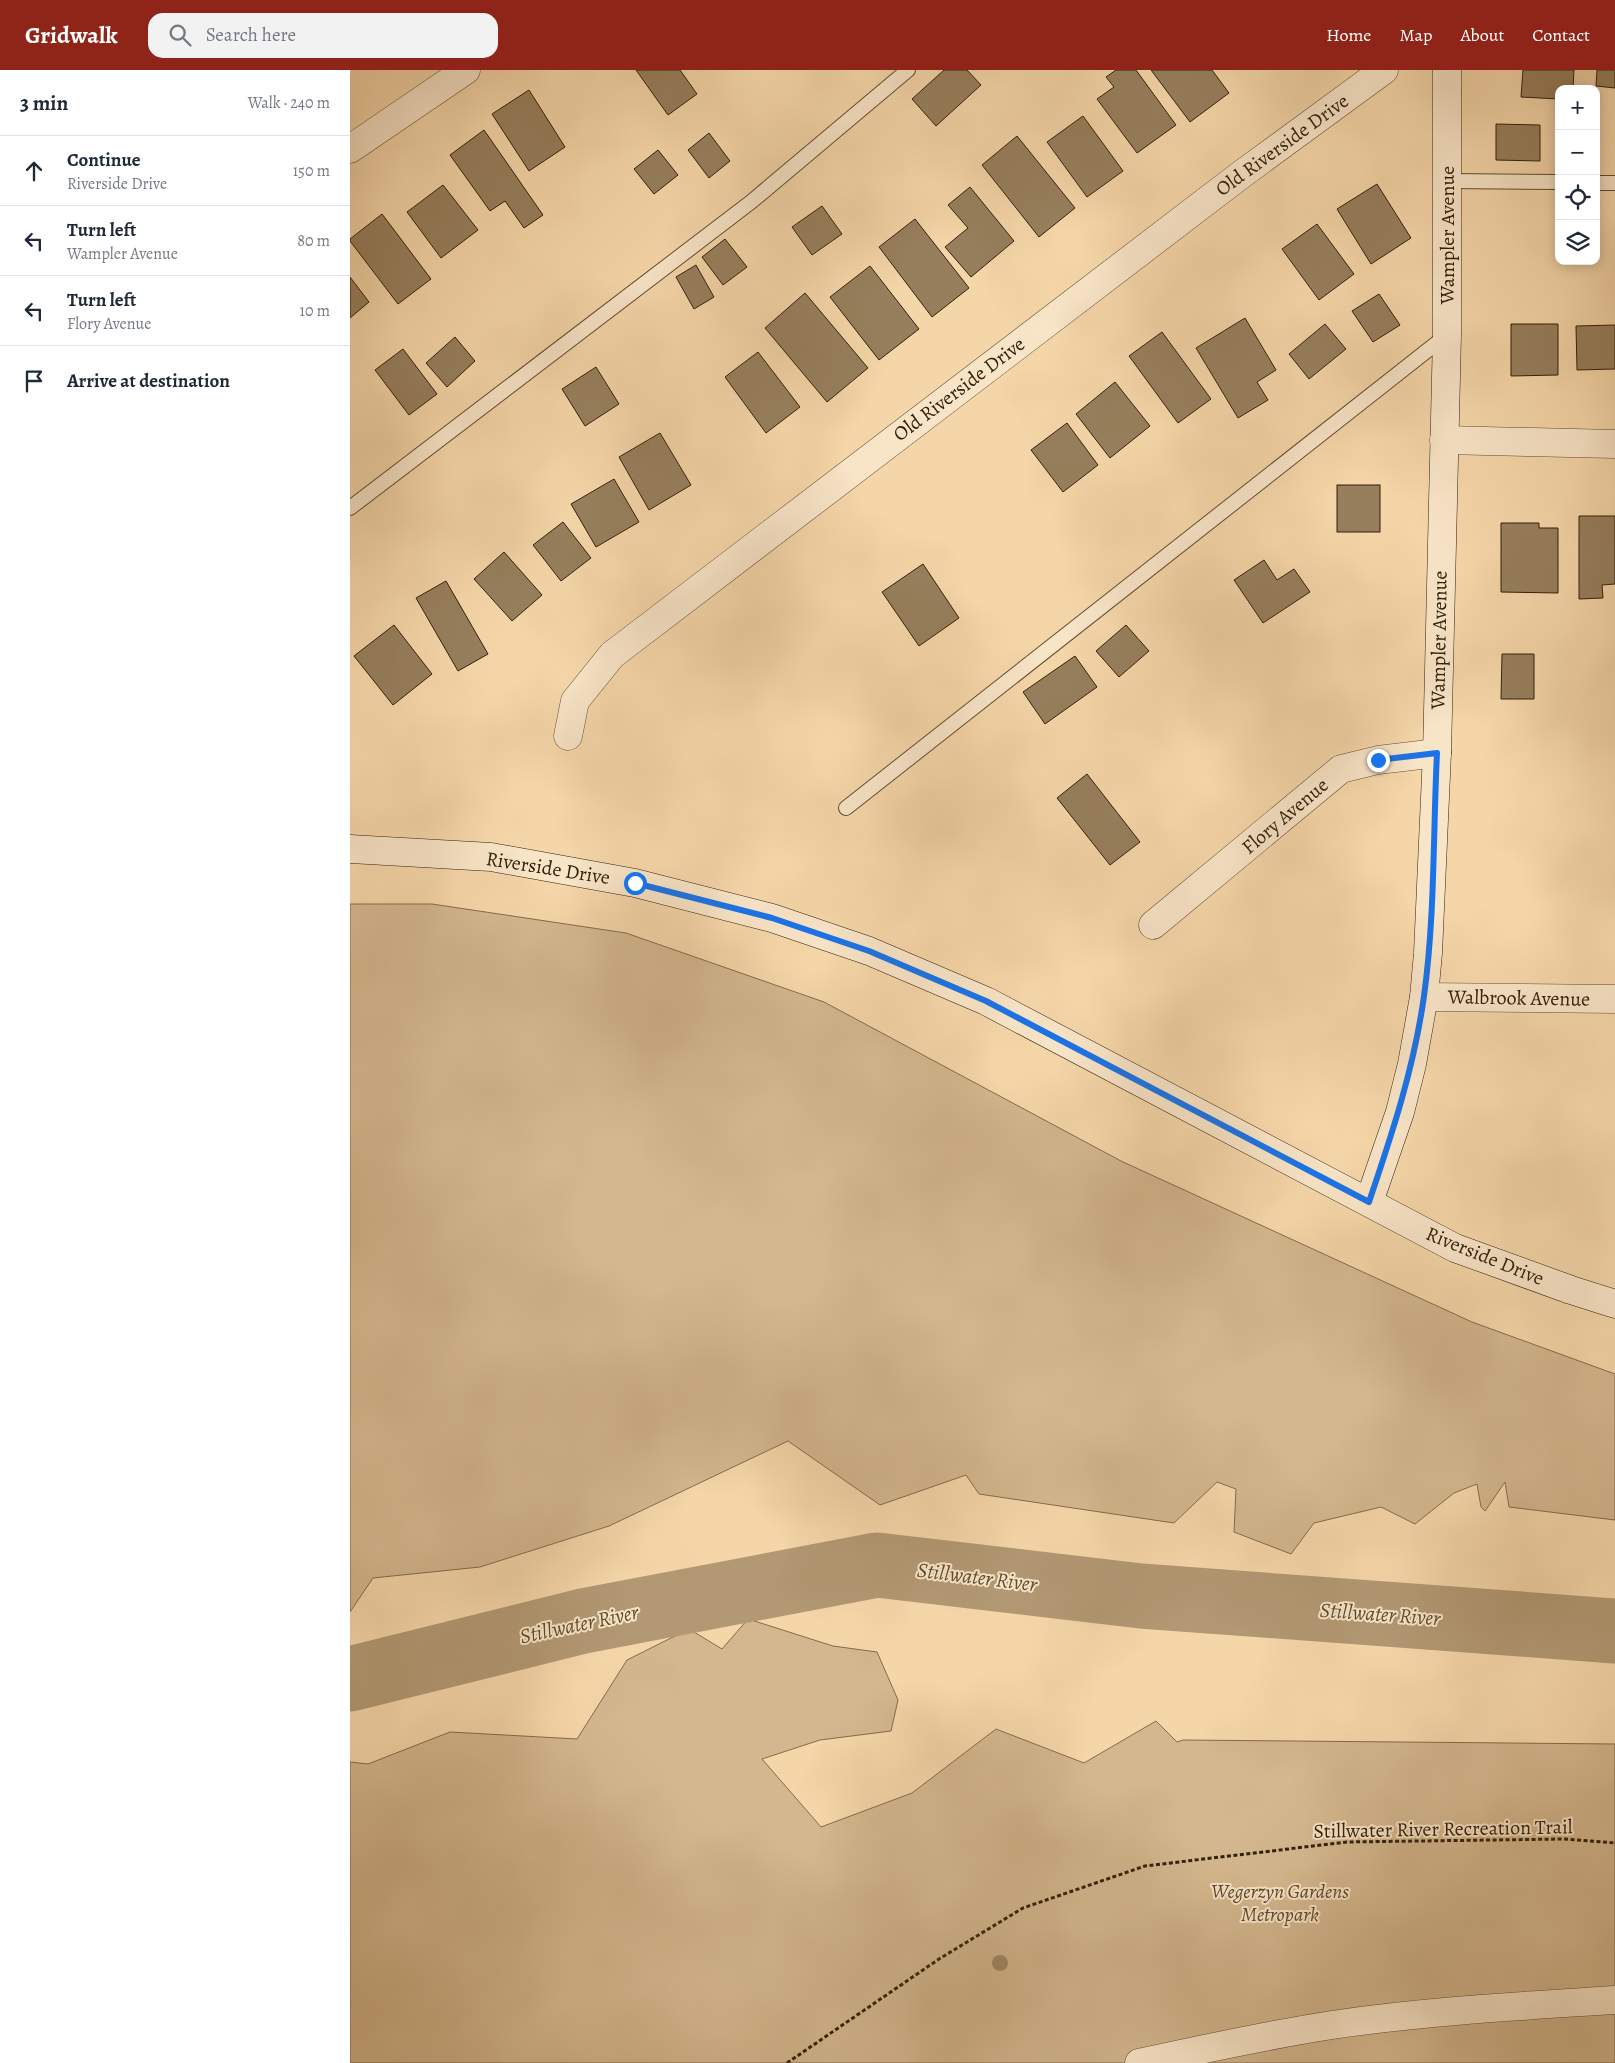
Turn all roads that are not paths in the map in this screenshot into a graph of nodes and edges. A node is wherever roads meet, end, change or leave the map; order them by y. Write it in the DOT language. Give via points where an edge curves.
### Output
graph roads {
  1 [pos="466,70"];
  2 [pos="908,70"];
  3 [pos="1384,70"];
  4 [pos="1447,70"];
  5 [pos="350,150"];
  6 [pos="1448,181"];
  7 [pos="1555,182"];
  8 [pos="1600,183"];
  9 [pos="1615,183"];
  10 [pos="1447,335"];
  11 [pos="1444,440"];
  12 [pos="1615,444"];
  13 [pos="350,508"];
  14 [pos="568,736"];
  15 [pos="1437,753"];
  16 [pos="846,808"];
  17 [pos="350,849"];
  18 [pos="1153,925"];
  19 [pos="1424,997"];
  20 [pos="1615,999"];
  21 [pos="1369,1202"];
  22 [pos="1615,1304"];
  23 [pos="1615,2000"];
  24 [pos="1139,2063"];
  1 -- 5 [label="street"];
  2 -- 13 [label="lane" via="751,202"];
  3 -- 14 [label="street, Old Riverside Drive" via="1242,174 612,654 575,700"];
  4 -- 6 [label="street, Wampler Avenue"];
  6 -- 7 [label="lane"];
  6 -- 10 [label="street, Wampler Avenue"];
  8 -- 9 [label="lane"];
  10 -- 11 [label="street, Wampler Avenue"];
  10 -- 16 [label="lane"];
  11 -- 12 [label="street"];
  11 -- 15 [label="street, Wampler Avenue"];
  15 -- 18 [label="street, Flory Avenue" via="1378,760 1341,769"];
  15 -- 19 [label="street, Wampler Avenue"];
  17 -- 21 [label="street, Riverside Drive" via="491,857 544,865 635,883 781,921 869,951 986,1001"];
  19 -- 20 [label="street, Walbrook Avenue"];
  19 -- 21 [label="street, Wampler Avenue" via="1400,1112"];
  21 -- 22 [label="street, Riverside Drive" via="1455,1248"];
  23 -- 24 [label="street" via="1507,2006 1334,2025 1254,2038"];
}
